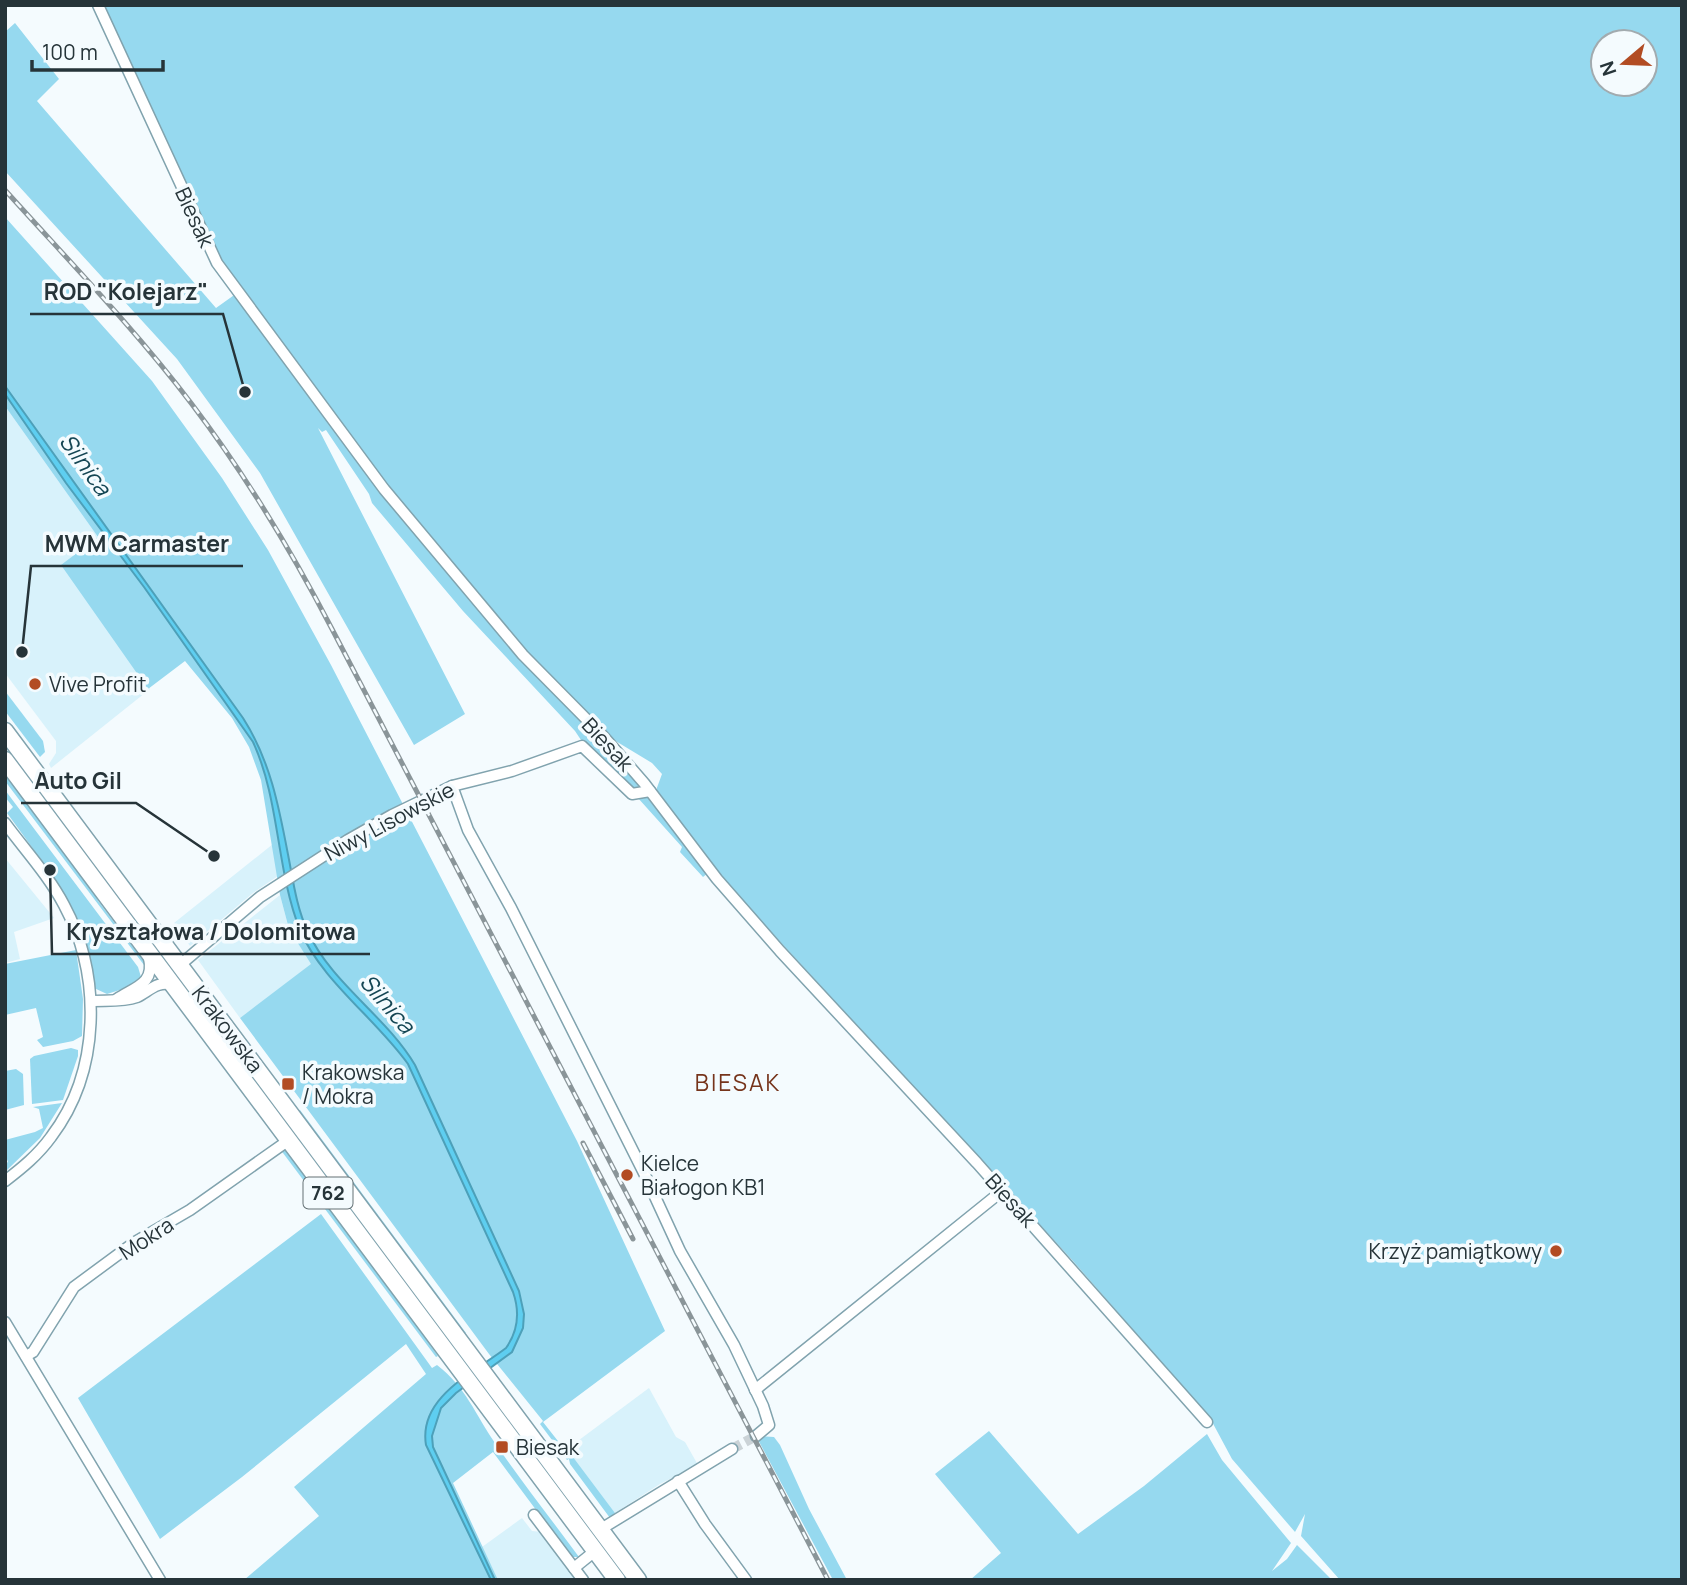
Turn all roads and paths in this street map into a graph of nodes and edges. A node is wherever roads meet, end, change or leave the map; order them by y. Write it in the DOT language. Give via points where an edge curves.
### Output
graph roads {
  1 [pos="98,5"];
  2 [pos="5,731"];
  3 [pos="5,760"];
  4 [pos="452,786"];
  5 [pos="650,791"];
  6 [pos="5,823"];
  7 [pos="9,836"];
  8 [pos="147,950"];
  9 [pos="180,965"];
  10 [pos="173,985"];
  11 [pos="117,1000"];
  12 [pos="91,1001"];
  13 [pos="289,1140"];
  14 [pos="5,1181"];
  15 [pos="1002,1191"];
  16 [pos="5,1322"];
  17 [pos="26,1356"];
  18 [pos="755,1390"];
  19 [pos="1207,1422"];
  20 [pos="756,1436"];
  21 [pos="732,1449"];
  22 [pos="678,1481"];
  23 [pos="534,1515"];
  24 [pos="601,1530"];
  25 [pos="595,1551"];
  26 [pos="574,1568"];
  27 [pos="160,1580"];
  28 [pos="583,1580"];
  29 [pos="617,1580"];
  30 [pos="638,1580"];
  31 [pos="746,1580"];
  1 -- 5 [label="street, Biesak" via="217,263 384,489 523,655"];
  2 -- 9 [label="main road, Krakowska / 762"];
  3 -- 8 [label="main road, Krakowska / 762"];
  4 -- 5 [label="street, Niwy Lisowskie" via="582,746 632,794"];
  4 -- 9 [label="street, Niwy Lisowskie" via="392,815 293,874"];
  4 -- 18 [label="street" via="468,830"];
  5 -- 15 [label="street, Biesak" via="761,930"];
  6 -- 7 [label="street"];
  7 -- 12 [label="street" via="56,892 70,918 85,961"];
  8 -- 10 [label="main road, Krakowska / 762"];
  8 -- 11 [label="street" via="148,978"];
  9 -- 24 [label="main road, Krakowska / 762"];
  10 -- 11 [label="street" via="162,983 133,998"];
  10 -- 13 [label="main road, Krakowska / 762"];
  11 -- 12 [label="street"];
  12 -- 14 [label="street" via="84,1069 69,1109 29,1163"];
  13 -- 17 [label="street, Mokra" via="74,1287"];
  13 -- 25 [label="main road, Krakowska / 762"];
  15 -- 18 [label="street"];
  15 -- 19 [label="street, Biesak"];
  16 -- 17 [label="street"];
  17 -- 27 [label="street"];
  18 -- 20 [label="street" via="769,1422"];
  21 -- 22 [label="street"];
  22 -- 24 [label="street"];
  22 -- 31 [label="street"];
  23 -- 26 [label="street"];
  24 -- 30 [label="main road, Krakowska / 762"];
  25 -- 26 [label="street"];
  25 -- 29 [label="main road, Krakowska / 762"];
  26 -- 28 [label="street"];
}
